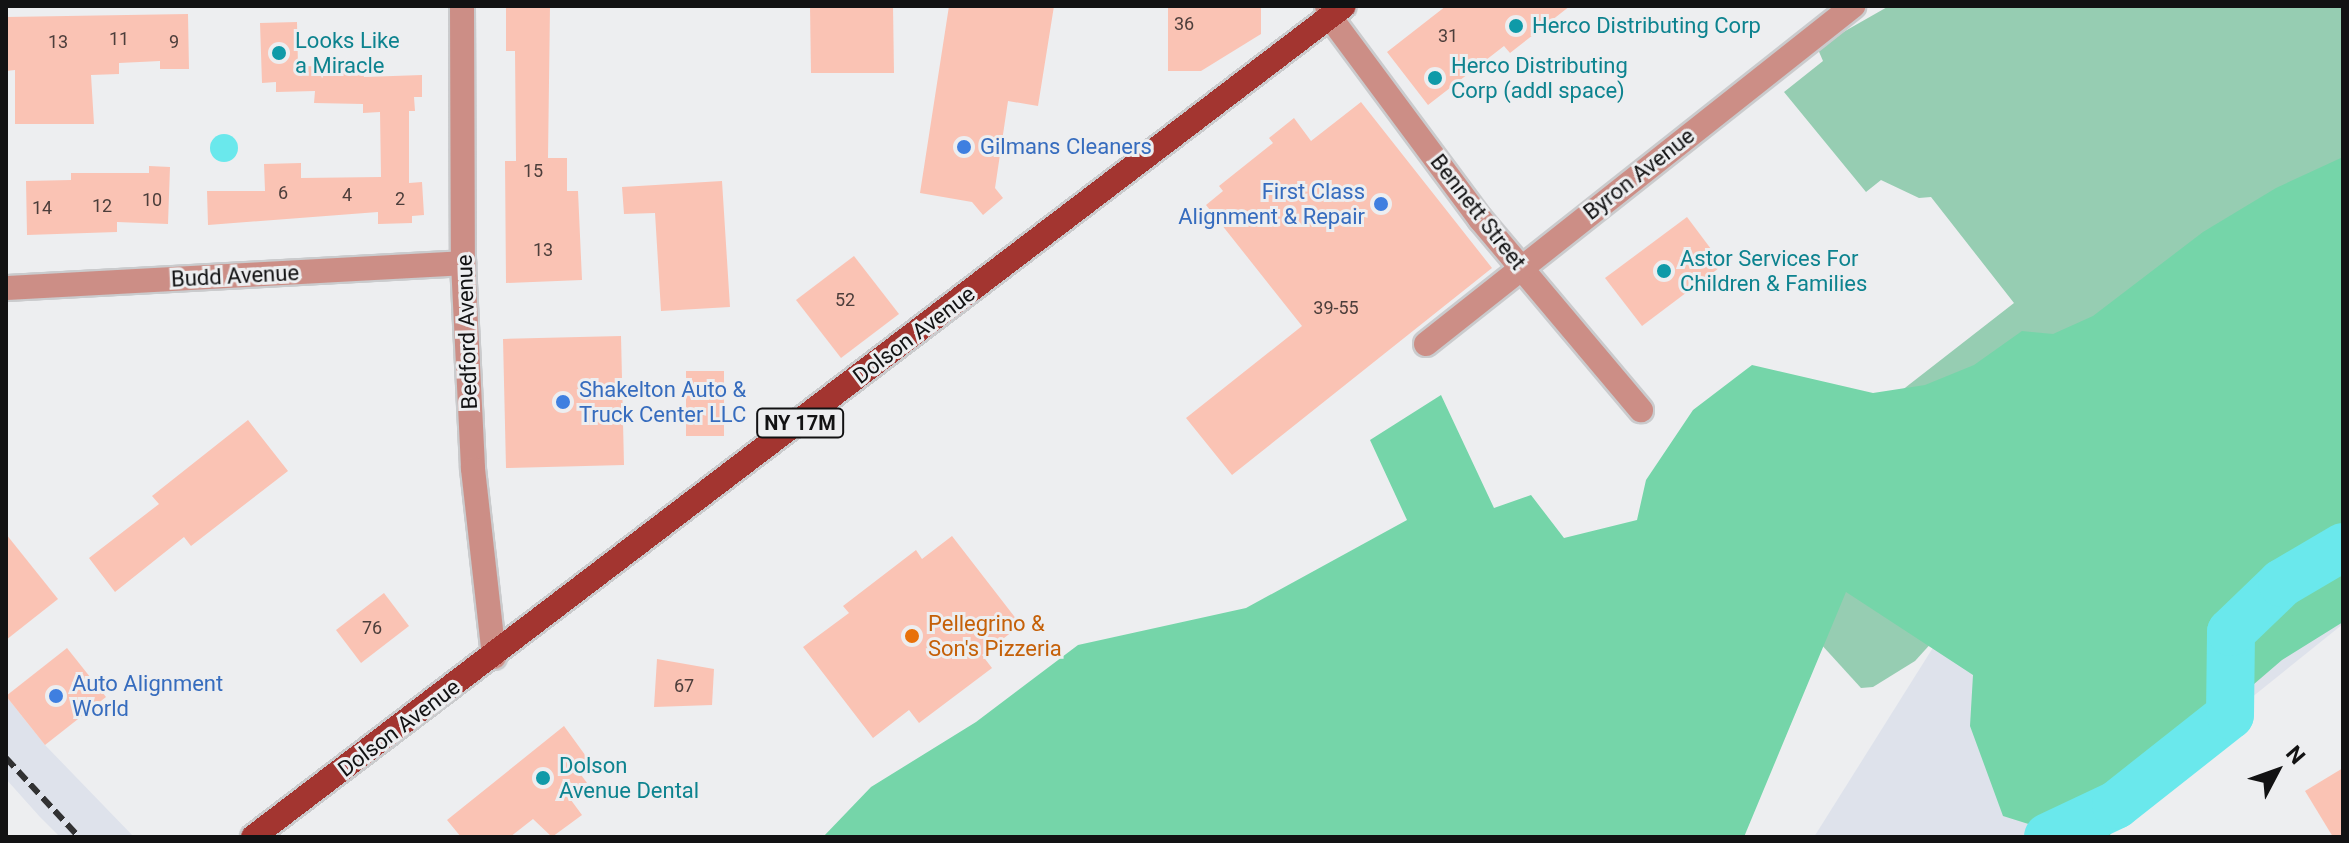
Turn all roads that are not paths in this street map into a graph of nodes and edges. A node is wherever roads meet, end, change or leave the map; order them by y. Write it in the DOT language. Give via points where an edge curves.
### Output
graph roads {
  1 [pos="462,6"];
  2 [pos="1853,6"];
  3 [pos="1334,10"];
  4 [pos="463,263"];
  5 [pos="1521,266"];
  6 [pos="6,288"];
  7 [pos="1426,344"];
  8 [pos="1641,410"];
  9 [pos="494,657"];
  10 [pos="253,837"];
  1 -- 4 [label="street, Bedford Avenue"];
  2 -- 5 [label="street, Byron Avenue"];
  3 -- 5 [label="street, Bennett Street"];
  3 -- 9 [label="main road, Dolson Avenue / NY 17M"];
  4 -- 6 [label="street, Budd Avenue"];
  4 -- 9 [label="street, Bedford Avenue" via="473,469"];
  5 -- 7 [label="street, Byron Avenue"];
  5 -- 8 [label="street, Bennett Street"];
  9 -- 10 [label="main road, Dolson Avenue / NY 17M"];
}
